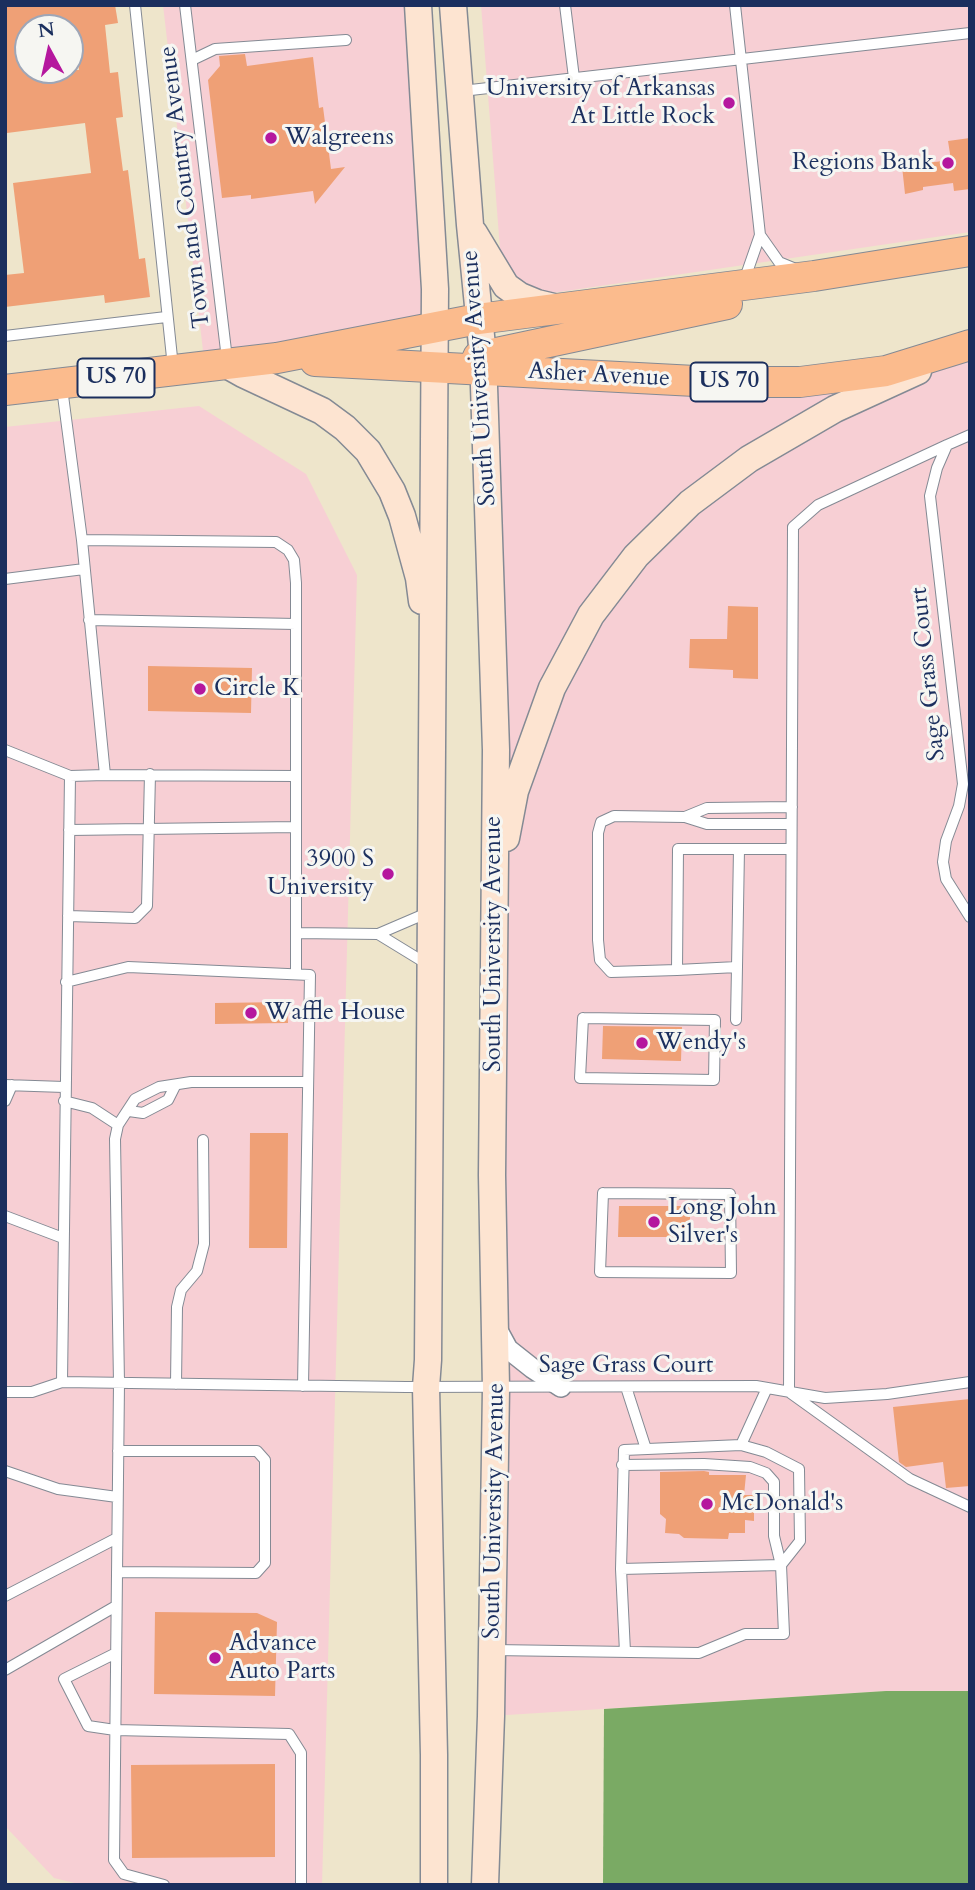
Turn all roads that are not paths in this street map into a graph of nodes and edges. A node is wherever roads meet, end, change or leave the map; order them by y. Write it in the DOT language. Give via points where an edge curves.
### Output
graph roads {
  1 [pos="135,5"];
  2 [pos="185,5"];
  3 [pos="418,5"];
  4 [pos="453,5"];
  5 [pos="565,5"];
  6 [pos="735,5"];
  7 [pos="970,33"];
  8 [pos="346,40"];
  9 [pos="741,59"];
  10 [pos="192,60"];
  11 [pos="574,78"];
  12 [pos="460,91"];
  13 [pos="470,225"];
  14 [pos="760,235"];
  15 [pos="970,251"];
  16 [pos="814,276"];
  17 [pos="743,285"];
  18 [pos="560,308"];
  19 [pos="166,317"];
  20 [pos="478,318"];
  21 [pos="435,326"];
  22 [pos="5,336"];
  23 [pos="970,345"];
  24 [pos="276,358"];
  25 [pos="484,363"];
  26 [pos="227,365"];
  27 [pos="434,367"];
  28 [pos="173,372"];
  29 [pos="62,384"];
  30 [pos="5,390"];
  31 [pos="970,435"];
  32 [pos="947,445"];
  33 [pos="82,540"];
  34 [pos="84,569"];
  35 [pos="5,579"];
  36 [pos="89,620"];
  37 [pos="296,624"];
  38 [pos="431,675"];
  39 [pos="5,750"];
  40 [pos="150,774"];
  41 [pos="105,775"];
  42 [pos="70,776"];
  43 [pos="296,776"];
  44 [pos="792,807"];
  45 [pos="685,817"];
  46 [pos="791,824"];
  47 [pos="296,827"];
  48 [pos="149,829"];
  49 [pos="69,830"];
  50 [pos="739,849"];
  51 [pos="791,849"];
  52 [pos="431,911"];
  53 [pos="68,916"];
  54 [pos="970,916"];
  55 [pos="296,933"];
  56 [pos="378,934"];
  57 [pos="494,937"];
  58 [pos="430,966"];
  59 [pos="737,967"];
  60 [pos="677,970"];
  61 [pos="296,974"];
  62 [pos="66,982"];
  63 [pos="736,1020"];
  64 [pos="714,1080"];
  65 [pos="309,1082"];
  66 [pos="8,1085"];
  67 [pos="175,1086"];
  68 [pos="64,1087"];
  69 [pos="5,1101"];
  70 [pos="64,1101"];
  71 [pos="129,1111"];
  72 [pos="118,1125"];
  73 [pos="203,1140"];
  74 [pos="5,1216"];
  75 [pos="63,1238"];
  76 [pos="600,1272"];
  77 [pos="496,1326"];
  78 [pos="62,1382"];
  79 [pos="970,1382"];
  80 [pos="119,1383"];
  81 [pos="176,1384"];
  82 [pos="303,1386"];
  83 [pos="426,1387"];
  84 [pos="561,1387"];
  85 [pos="626,1387"];
  86 [pos="496,1388"];
  87 [pos="767,1388"];
  88 [pos="5,1392"];
  89 [pos="789,1392"];
  90 [pos="741,1445"];
  91 [pos="646,1449"];
  92 [pos="118,1451"];
  93 [pos="622,1465"];
  94 [pos="5,1471"];
  95 [pos="117,1497"];
  96 [pos="970,1507"];
  97 [pos="117,1538"];
  98 [pos="781,1566"];
  99 [pos="621,1569"];
  100 [pos="117,1572"];
  101 [pos="5,1596"];
  102 [pos="117,1606"];
  103 [pos="493,1650"];
  104 [pos="625,1652"];
  105 [pos="116,1653"];
  106 [pos="5,1670"];
  107 [pos="115,1730"];
  108 [pos="164,1885"];
  109 [pos="302,1885"];
  110 [pos="434,1885"];
  111 [pos="485,1885"];
  1 -- 19 [label="lane"];
  2 -- 10 [label="lane, Town and Country Avenue"];
  3 -- 21 [label="main road, South University Avenue"];
  4 -- 12 [label="main road, South University Avenue"];
  5 -- 11 [label="lane"];
  6 -- 9 [label="lane"];
  7 -- 9 [label="lane"];
  8 -- 10 [label="lane" via="215,50"];
  9 -- 11 [label="lane"];
  9 -- 14 [label="lane"];
  10 -- 26 [label="lane, Town and Country Avenue"];
  11 -- 12 [label="lane"];
  12 -- 13 [label="main road, South University Avenue"];
  13 -- 18 [label="main road" via="506,286 537,303"];
  13 -- 20 [label="main road, South University Avenue"];
  14 -- 16 [label="lane" via="779,262"];
  14 -- 17 [label="lane"];
  15 -- 16 [label="main road, US 70"];
  16 -- 17 [label="main road, US 70"];
  16 -- 25 [label="main road" via="744,301"];
  17 -- 18 [label="main road, US 70"];
  18 -- 20 [label="main road, US 70"];
  19 -- 22 [label="lane"];
  19 -- 28 [label="lane"];
  20 -- 21 [label="main road, US 70"];
  20 -- 25 [label="main road, South University Avenue"];
  21 -- 24 [label="main road, US 70"];
  21 -- 27 [label="main road, South University Avenue"];
  23 -- 25 [label="main road, Asher Avenue / US 70" via="886,371 800,382 714,382"];
  23 -- 57 [label="main road" via="835,409 749,459 690,503 636,556 591,615 552,688 515,791"];
  24 -- 26 [label="main road, US 70"];
  24 -- 27 [label="main road, US 70"];
  25 -- 27 [label="main road"];
  25 -- 57 [label="main road, South University Avenue" via="496,750"];
  26 -- 28 [label="main road, US 70"];
  26 -- 38 [label="main road" via="322,411 374,459 402,516 419,578"];
  27 -- 38 [label="main road, South University Avenue"];
  28 -- 29 [label="main road, US 70"];
  29 -- 30 [label="main road, US 70"];
  29 -- 33 [label="lane"];
  31 -- 32 [label="lane"];
  32 -- 44 [label="lane" via="818,505 793,527"];
  32 -- 54 [label="lane, Sage Grass Court" via="930,496 962,784 943,862 946,879"];
  33 -- 34 [label="lane"];
  33 -- 37 [label="lane" via="276,541 294,561"];
  34 -- 35 [label="lane"];
  34 -- 36 [label="lane"];
  36 -- 37 [label="lane"];
  36 -- 41 [label="lane"];
  37 -- 43 [label="lane"];
  38 -- 52 [label="main road, South University Avenue"];
  39 -- 42 [label="lane"];
  40 -- 41 [label="lane"];
  40 -- 43 [label="lane"];
  40 -- 48 [label="lane"];
  41 -- 42 [label="lane"];
  42 -- 49 [label="lane"];
  43 -- 47 [label="lane"];
  44 -- 45 [label="lane" via="707,807"];
  44 -- 46 [label="lane"];
  45 -- 46 [label="lane" via="707,824"];
  45 -- 60 [label="lane" via="614,816 601,822 598,833 600,960 611,972"];
  46 -- 51 [label="lane"];
  47 -- 48 [label="lane"];
  47 -- 55 [label="lane"];
  48 -- 49 [label="lane"];
  48 -- 53 [label="lane" via="147,906 135,918"];
  49 -- 53 [label="lane"];
  50 -- 51 [label="lane"];
  50 -- 59 [label="lane"];
  50 -- 60 [label="lane" via="678,849"];
  51 -- 89 [label="lane"];
  52 -- 56 [label="lane"];
  52 -- 58 [label="main road, South University Avenue"];
  53 -- 62 [label="lane"];
  55 -- 56 [label="lane"];
  55 -- 61 [label="lane"];
  56 -- 58 [label="lane"];
  57 -- 77 [label="main road, South University Avenue"];
  58 -- 83 [label="main road, South University Avenue"];
  59 -- 60 [label="lane"];
  59 -- 63 [label="lane"];
  61 -- 62 [label="lane" via="128,967"];
  61 -- 65 [label="lane" via="310,975"];
  62 -- 68 [label="lane"];
  64 -- 64 [label="lane" via="715,1020 583,1018 580,1078"];
  65 -- 67 [label="lane" via="191,1082"];
  65 -- 82 [label="lane"];
  66 -- 68 [label="lane"];
  66 -- 69 [label="lane"];
  67 -- 71 [label="lane" via="159,1087 135,1100"];
  67 -- 71 [label="lane" via="168,1100 143,1113"];
  68 -- 70 [label="lane"];
  70 -- 72 [label="lane" via="92,1108"];
  70 -- 75 [label="lane"];
  71 -- 72 [label="lane"];
  72 -- 80 [label="lane"];
  73 -- 81 [label="lane" via="204,1244 197,1271 181,1290 177,1307"];
  74 -- 75 [label="lane"];
  75 -- 78 [label="lane"];
  76 -- 76 [label="lane" via="731,1273 730,1194 603,1193"];
  77 -- 84 [label="street" via="508,1349"];
  77 -- 86 [label="main road, South University Avenue"];
  78 -- 80 [label="lane, Sage Grass Court"];
  78 -- 88 [label="lane, Sage Grass Court" via="32,1392"];
  79 -- 89 [label="lane, Sage Grass Court" via="825,1398"];
  80 -- 81 [label="lane, Sage Grass Court"];
  80 -- 92 [label="lane"];
  81 -- 82 [label="lane, Sage Grass Court"];
  82 -- 83 [label="lane, Sage Grass Court"];
  83 -- 86 [label="lane, Sage Grass Court"];
  83 -- 110 [label="main road, South University Avenue"];
  84 -- 85 [label="lane, Sage Grass Court"];
  84 -- 86 [label="lane, Sage Grass Court"];
  85 -- 87 [label="lane, Sage Grass Court"];
  85 -- 91 [label="lane"];
  86 -- 103 [label="main road, South University Avenue"];
  87 -- 89 [label="lane, Sage Grass Court"];
  87 -- 90 [label="lane"];
  89 -- 96 [label="lane" via="910,1479"];
  90 -- 91 [label="lane"];
  90 -- 98 [label="lane" via="799,1469 800,1541"];
  91 -- 93 [label="lane" via="624,1450"];
  92 -- 95 [label="lane"];
  92 -- 100 [label="lane" via="257,1451 265,1460 265,1563 257,1573"];
  93 -- 98 [label="lane" via="704,1464 750,1467 766,1473 774,1482 774,1536"];
  93 -- 99 [label="lane"];
  94 -- 95 [label="lane" via="58,1489"];
  95 -- 97 [label="lane"];
  97 -- 100 [label="lane"];
  97 -- 101 [label="lane"];
  98 -- 99 [label="lane"];
  98 -- 104 [label="lane" via="784,1633 746,1634 699,1653"];
  99 -- 104 [label="lane"];
  100 -- 102 [label="lane"];
  102 -- 105 [label="lane"];
  102 -- 106 [label="lane"];
  103 -- 104 [label="lane"];
  103 -- 111 [label="main road, South University Avenue"];
  105 -- 107 [label="lane"];
  105 -- 107 [label="lane" via="64,1679 88,1726"];
  107 -- 108 [label="lane" via="114,1860 124,1874"];
  107 -- 109 [label="lane" via="289,1734 301,1753"];
}
